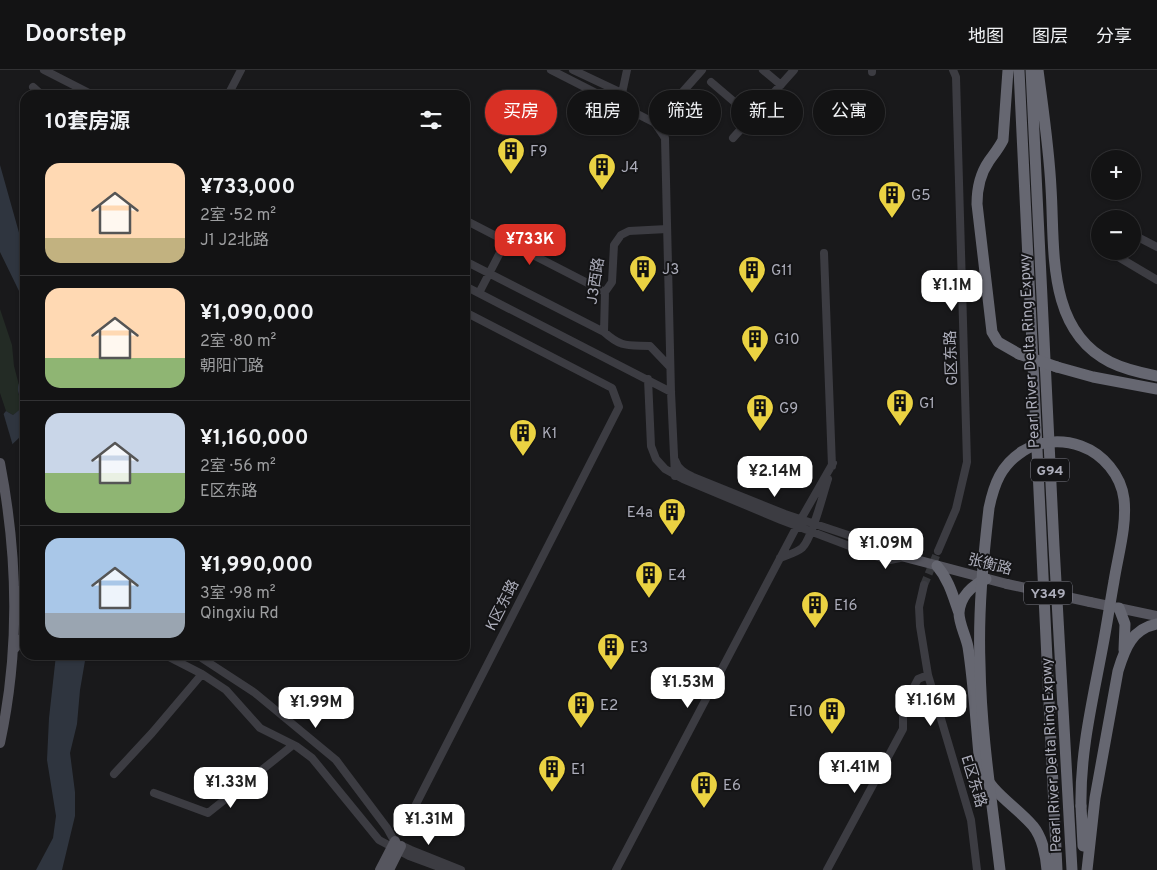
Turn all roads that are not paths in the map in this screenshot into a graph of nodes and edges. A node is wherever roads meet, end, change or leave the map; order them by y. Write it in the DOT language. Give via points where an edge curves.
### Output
graph roads {
  1 [pos="44,70"];
  2 [pos="241,70"];
  3 [pos="551,70"];
  4 [pos="572,70"];
  5 [pos="627,70"];
  6 [pos="702,70"];
  7 [pos="763,70"];
  8 [pos="794,70"];
  9 [pos="954,70"];
  10 [pos="1008,70"];
  11 [pos="1018,70"];
  12 [pos="1031,70"];
  13 [pos="1038,70"];
  14 [pos="711,82"];
  15 [pos="781,85"];
  16 [pos="33,87"];
  17 [pos="36,90"];
  18 [pos="77,90"];
  19 [pos="231,90"];
  20 [pos="590,90"];
  21 [pos="615,90"];
  22 [pos="623,90"];
  23 [pos="685,90"];
  24 [pos="776,90"];
  25 [pos="731,99"];
  26 [pos="663,135"];
  27 [pos="736,135"];
  28 [pos="733,138"];
  29 [pos="470,223"];
  30 [pos="667,230"];
  31 [pos="1141,239"];
  32 [pos="506,241"];
  33 [pos="1157,247"];
  34 [pos="824,253"];
  35 [pos="1123,260"];
  36 [pos="470,264"];
  37 [pos="489,273"];
  38 [pos="1157,280"];
  39 [pos="470,288"];
  40 [pos="604,292"];
  41 [pos="479,293"];
  42 [pos="470,315"];
  43 [pos="604,332"];
  44 [pos="670,367"];
  45 [pos="1157,376"];
  46 [pos="648,379"];
  47 [pos="1157,388"];
  48 [pos="671,392"];
  49 [pos="674,453"];
  50 [pos="0,463"];
  51 [pos="833,463"];
  52 [pos="675,476"];
  53 [pos="799,523"];
  54 [pos="813,523"];
  55 [pos="810,532"];
  56 [pos="938,551"];
  57 [pos="905,557"];
  58 [pos="780,558"];
  59 [pos="938,566"];
  60 [pos="986,579"];
  61 [pos="924,585"];
  62 [pos="15,589"];
  63 [pos="20,598"];
  64 [pos="1119,608"];
  65 [pos="959,613"];
  66 [pos="1157,616"];
  67 [pos="1157,624"];
  68 [pos="20,641"];
  69 [pos="13,650"];
  70 [pos="1124,654"];
  71 [pos="174,660"];
  72 [pos="205,660"];
  73 [pos="202,674"];
  74 [pos="928,675"];
  75 [pos="0,743"];
  76 [pos="293,745"];
  77 [pos="114,774"];
  78 [pos="154,793"];
  79 [pos="410,816"];
  80 [pos="397,846"];
  81 [pos="380,870"];
  82 [pos="389,870"];
  83 [pos="447,870"];
  84 [pos="462,870"];
  85 [pos="616,870"];
  86 [pos="826,870"];
  87 [pos="977,870"];
  88 [pos="1000,870"];
  89 [pos="1047,870"];
  90 [pos="1057,870"];
  91 [pos="1072,870"];
  92 [pos="1086,870"];
  1 -- 18 [label="street"];
  2 -- 19 [label="street"];
  3 -- 20 [label="street"];
  4 -- 21 [label="street"];
  5 -- 22 [label="street"];
  6 -- 23 [label="street"];
  7 -- 15 [label="street"];
  8 -- 15 [label="street"];
  9 -- 56 [label="street, G区东路" via="967,462 956,509"];
  10 -- 47 [label="highway, bridge" via="1002,140 984,168 977,194 992,332 998,342 1019,354 1056,367"];
  11 -- 90 [label="highway, Pearl River Delta Ring Expwy / G94"];
  12 -- 91 [label="highway, Pearl River Delta Ring Expwy / G94"];
  13 -- 45 [label="highway" via="1051,184 1056,272 1064,310 1081,340 1101,357 1120,367"];
  14 -- 25 [label="street"];
  15 -- 24 [label="street"];
  16 -- 17 [label="street"];
  26 -- 30 [label="street" via="666,144"];
  27 -- 28 [label="street"];
  29 -- 32 [label="street"];
  30 -- 40 [label="street, J3西路" via="629,231 621,235 614,245 612,282"];
  30 -- 44 [label="street"];
  31 -- 33 [label="street"];
  32 -- 37 [label="street"];
  32 -- 40 [label="street"];
  34 -- 51 [label="street"];
  35 -- 38 [label="street"];
  36 -- 37 [label="street"];
  37 -- 41 [label="street"];
  37 -- 43 [label="street"];
  39 -- 41 [label="street"];
  40 -- 43 [label="street, J3西路"];
  41 -- 46 [label="street"];
  42 -- 79 [label="street, K区东路" via="612,388 619,407"];
  43 -- 44 [label="street" via="623,345 650,346"];
  44 -- 48 [label="street"];
  46 -- 48 [label="street"];
  46 -- 52 [label="street" via="651,446 660,464"];
  48 -- 49 [label="street"];
  49 -- 52 [label="street"];
  49 -- 53 [label="street" via="683,472"];
  50 -- 62 [label="main road"];
  51 -- 53 [label="street"];
  51 -- 54 [label="street"];
  52 -- 53 [label="street"];
  53 -- 54 [label="street"];
  53 -- 55 [label="street"];
  53 -- 58 [label="street"];
  54 -- 55 [label="street"];
  54 -- 57 [label="street" via="896,551"];
  55 -- 57 [label="street" via="881,558"];
  55 -- 58 [label="street" via="802,548"];
  57 -- 59 [label="main road, 张衡路"];
  58 -- 85 [label="street"];
  59 -- 60 [label="main road, 张衡路"];
  59 -- 65 [label="highway" via="949,584"];
  60 -- 64 [label="main road, 张衡路 / Y349, bridge"];
  60 -- 65 [label="highway" via="969,590"];
  61 -- 74 [label="street, E区东路" via="919,607"];
  62 -- 63 [label="main road"];
  62 -- 69 [label="main road"];
  64 -- 66 [label="main road, 张衡路 / Y349"];
  64 -- 70 [label="highway" via="1125,624"];
  65 -- 89 [label="highway" via="967,644 982,771 993,787 1033,827 1044,850"];
  67 -- 70 [label="highway" via="1147,626 1135,635"];
  68 -- 69 [label="main road"];
  69 -- 75 [label="main road" via="10,692"];
  70 -- 92 [label="highway" via="1096,789"];
  71 -- 73 [label="street"];
  72 -- 80 [label="street" via="255,693 336,760"];
  73 -- 76 [label="street" via="226,690 260,728"];
  73 -- 77 [label="street"];
  74 -- 86 [label="street" via="918,679 903,708 903,729"];
  74 -- 87 [label="street, E区东路" via="971,820"];
  76 -- 78 [label="street" via="208,813"];
  76 -- 80 [label="street" via="319,765 376,837"];
  80 -- 81 [label="main road"];
  80 -- 82 [label="main road"];
  80 -- 83 [label="street"];
  80 -- 84 [label="street"];
  88 -- 92 [label="highway, bridge" via="982,718 980,665 980,614 989,508 997,478 1015,456 1036,445 1059,441 1074,443 1102,458 1114,472 1124,498 1121,537 1083,752 1081,806"];
}
